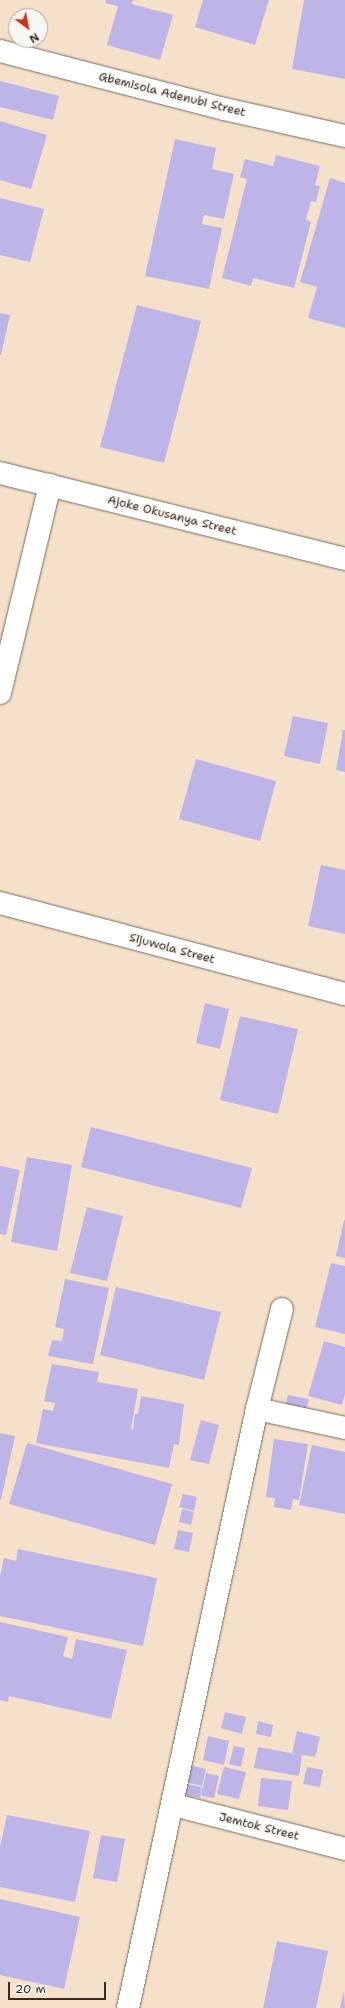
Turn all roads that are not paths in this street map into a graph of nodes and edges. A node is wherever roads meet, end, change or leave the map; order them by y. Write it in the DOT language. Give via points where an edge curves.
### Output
graph roads {
  1 [pos="0,51"];
  2 [pos="345,136"];
  3 [pos="0,473"];
  4 [pos="50,485"];
  5 [pos="345,559"];
  6 [pos="0,694"];
  7 [pos="0,903"];
  8 [pos="345,994"];
  9 [pos="282,1309"];
  10 [pos="257,1409"];
  11 [pos="345,1428"];
  12 [pos="174,1806"];
  13 [pos="345,1849"];
  14 [pos="128,2008"];
  1 -- 2 [label="street, Gbemisola Adenubi Street" via="224,109"];
  3 -- 4 [label="street, Ajoke Okusanya Street"];
  4 -- 5 [label="street, Ajoke Okusanya Street"];
  4 -- 6 [label="street"];
  7 -- 8 [label="street, Sijuwola Street"];
  9 -- 10 [label="street"];
  10 -- 11 [label="street"];
  10 -- 12 [label="street"];
  12 -- 13 [label="street, Jemtok Street"];
  12 -- 14 [label="street"];
}
